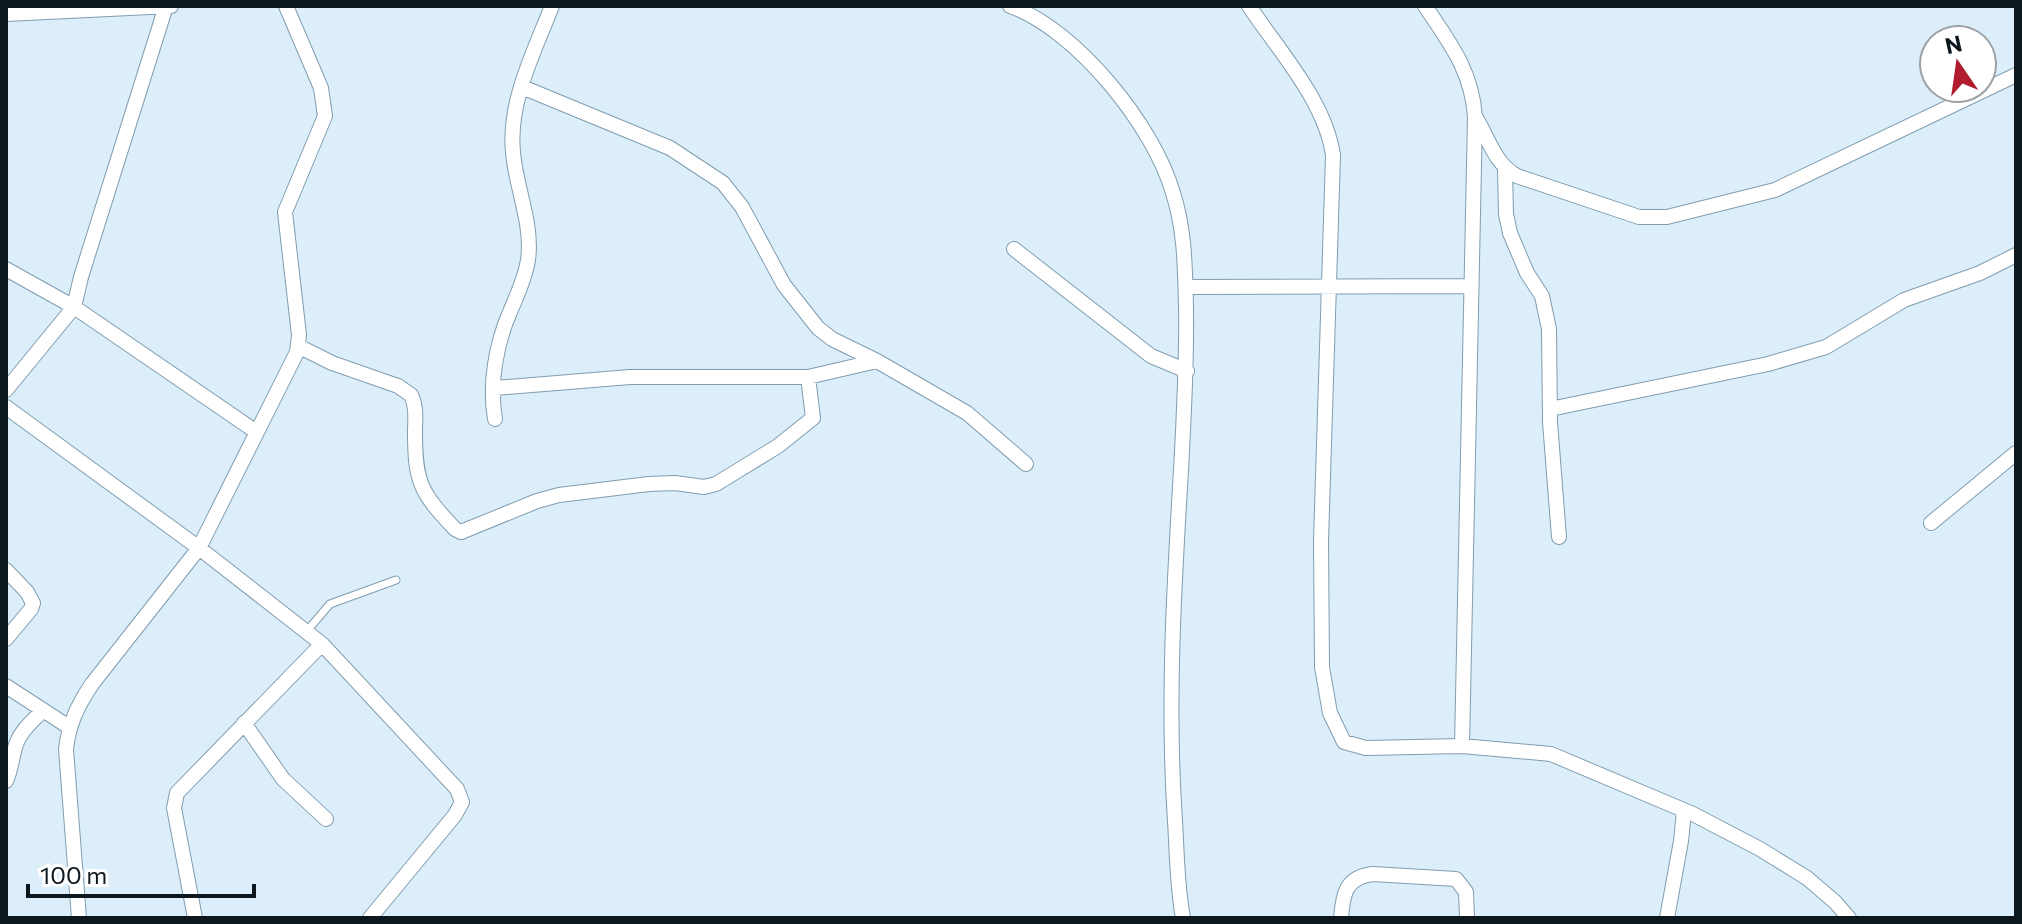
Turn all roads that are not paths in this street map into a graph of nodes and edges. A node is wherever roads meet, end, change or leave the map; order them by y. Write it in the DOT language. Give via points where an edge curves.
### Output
graph roads {
  1 [pos="168,6"];
  2 [pos="286,6"];
  3 [pos="552,6"];
  4 [pos="1010,6"];
  5 [pos="1249,6"];
  6 [pos="1425,6"];
  7 [pos="6,14"];
  8 [pos="2016,75"];
  9 [pos="522,87"];
  10 [pos="1475,117"];
  11 [pos="1505,170"];
  12 [pos="1014,249"];
  13 [pos="2016,255"];
  14 [pos="6,269"];
  15 [pos="1328,286"];
  16 [pos="1471,286"];
  17 [pos="1186,287"];
  18 [pos="74,307"];
  19 [pos="298,346"];
  20 [pos="877,361"];
  21 [pos="1187,371"];
  22 [pos="808,377"];
  23 [pos="495,388"];
  24 [pos="6,390"];
  25 [pos="6,407"];
  26 [pos="1550,409"];
  27 [pos="495,419"];
  28 [pos="255,431"];
  29 [pos="2016,453"];
  30 [pos="1026,464"];
  31 [pos="1931,523"];
  32 [pos="1559,537"];
  33 [pos="199,548"];
  34 [pos="6,570"];
  35 [pos="396,580"];
  36 [pos="306,632"];
  37 [pos="6,639"];
  38 [pos="322,644"];
  39 [pos="6,686"];
  40 [pos="43,710"];
  41 [pos="244,723"];
  42 [pos="69,727"];
  43 [pos="1462,746"];
  44 [pos="6,781"];
  45 [pos="1684,811"];
  46 [pos="326,819"];
  47 [pos="79,918"];
  48 [pos="195,918"];
  49 [pos="370,918"];
  50 [pos="1183,918"];
  51 [pos="1341,918"];
  52 [pos="1467,918"];
  53 [pos="1667,918"];
  54 [pos="1849,918"];
  1 -- 7 [label="street"];
  1 -- 18 [label="street"];
  2 -- 19 [label="street" via="321,88 325,116 285,212"];
  3 -- 9 [label="street"];
  4 -- 17 [label="street" via="1079,51 1113,87 1152,144 1173,191 1185,245"];
  5 -- 15 [label="street" via="1317,106 1330,138"];
  6 -- 10 [label="street" via="1463,64 1474,93"];
  8 -- 11 [label="street" via="1775,190 1667,217 1639,217"];
  9 -- 20 [label="street" via="670,148 723,183 784,285 818,328"];
  9 -- 23 [label="street" via="512,151 529,229 528,261 501,334"];
  10 -- 11 [label="street"];
  10 -- 16 [label="street"];
  11 -- 26 [label="street" via="1510,233 1542,296 1549,329"];
  12 -- 21 [label="street" via="1151,356"];
  13 -- 26 [label="street" via="1904,300 1826,347"];
  14 -- 18 [label="street"];
  15 -- 16 [label="street"];
  15 -- 17 [label="street"];
  15 -- 43 [label="street" via="1321,541 1323,682 1330,713 1344,742 1353,746"];
  16 -- 43 [label="street"];
  17 -- 21 [label="street"];
  18 -- 24 [label="street"];
  18 -- 28 [label="street"];
  19 -- 22 [label="street" via="411,395 417,476 429,500 461,532 559,495 649,484 716,484 813,418"];
  19 -- 28 [label="street"];
  20 -- 22 [label="street"];
  20 -- 30 [label="street" via="967,413"];
  21 -- 50 [label="street" via="1171,727"];
  22 -- 23 [label="street" via="614,377"];
  23 -- 27 [label="street"];
  25 -- 33 [label="street"];
  26 -- 32 [label="street"];
  28 -- 33 [label="street"];
  29 -- 31 [label="street"];
  33 -- 36 [label="street"];
  33 -- 42 [label="street" via="92,684"];
  34 -- 37 [label="street" via="33,603"];
  35 -- 36 [label="lane" via="330,604"];
  36 -- 38 [label="street"];
  38 -- 41 [label="street"];
  38 -- 49 [label="street" via="461,797 455,815"];
  39 -- 40 [label="street"];
  40 -- 42 [label="street"];
  40 -- 44 [label="street" via="17,742"];
  41 -- 46 [label="street" via="283,779"];
  41 -- 48 [label="street" via="174,800"];
  42 -- 47 [label="street" via="66,749"];
  43 -- 45 [label="street" via="1551,754"];
  45 -- 53 [label="street"];
  45 -- 54 [label="street" via="1784,862"];
  51 -- 52 [label="street" via="1348,884 1373,874 1456,879 1466,892"];
}
